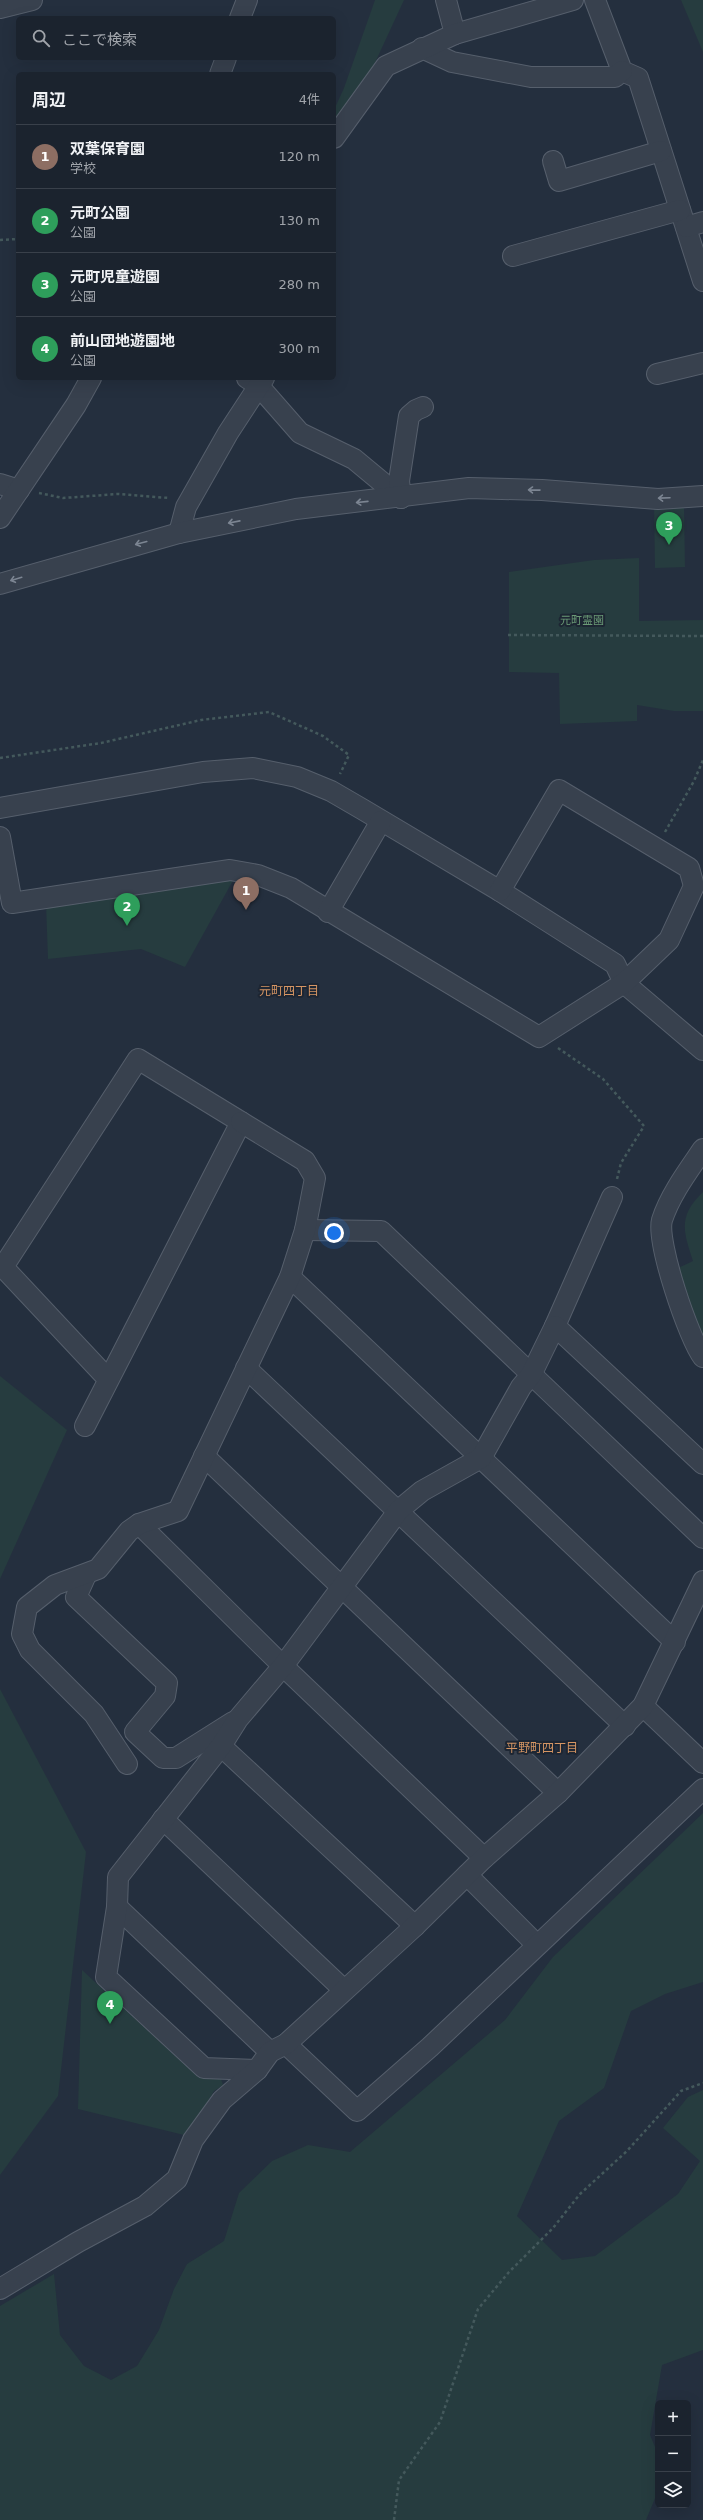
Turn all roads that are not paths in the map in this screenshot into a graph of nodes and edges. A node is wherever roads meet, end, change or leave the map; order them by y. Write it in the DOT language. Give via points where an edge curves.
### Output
graph roads {
  1 [pos="32,0"];
  2 [pos="247,0"];
  3 [pos="446,0"];
  4 [pos="573,0"];
  5 [pos="595,0"];
  6 [pos="0,8"];
  7 [pos="241,16"];
  8 [pos="455,34"];
  9 [pos="422,48"];
  10 [pos="225,60"];
  11 [pos="622,71"];
  12 [pos="221,72"];
  13 [pos="336,135"];
  14 [pos="661,151"];
  15 [pos="553,161"];
  16 [pos="690,220"];
  17 [pos="513,256"];
  18 [pos="703,282"];
  19 [pos="703,363"];
  20 [pos="657,374"];
  21 [pos="90,380"];
  22 [pos="256,380"];
  23 [pos="423,407"];
  24 [pos="0,484"];
  25 [pos="19,490"];
  26 [pos="703,496"];
  27 [pos="401,498"];
  28 [pos="0,518"];
  29 [pos="179,532"];
  30 [pos="0,584"];
  31 [pos="0,808"];
  32 [pos="381,821"];
  33 [pos="0,837"];
  34 [pos="500,891"];
  35 [pos="328,912"];
  36 [pos="624,983"];
  37 [pos="703,1050"];
  38 [pos="241,1122"];
  39 [pos="703,1149"];
  40 [pos="612,1197"];
  41 [pos="305,1230"];
  42 [pos="290,1277"];
  43 [pos="555,1326"];
  44 [pos="703,1357"];
  45 [pos="246,1368"];
  46 [pos="531,1375"];
  47 [pos="108,1379"];
  48 [pos="85,1426"];
  49 [pos="204,1456"];
  50 [pos="480,1458"];
  51 [pos="703,1464"];
  52 [pos="399,1510"];
  53 [pos="139,1524"];
  54 [pos="703,1538"];
  55 [pos="86,1575"];
  56 [pos="703,1581"];
  57 [pos="341,1586"];
  58 [pos="675,1642"];
  59 [pos="283,1666"];
  60 [pos="643,1706"];
  61 [pos="238,1719"];
  62 [pos="625,1726"];
  63 [pos="221,1746"];
  64 [pos="703,1763"];
  65 [pos="127,1764"];
  66 [pos="703,1789"];
  67 [pos="558,1793"];
  68 [pos="163,1819"];
  69 [pos="484,1858"];
  70 [pos="467,1875"];
  71 [pos="117,1907"];
  72 [pos="415,1926"];
  73 [pos="537,1945"];
  74 [pos="344,1990"];
  75 [pos="278,2048"];
  76 [pos="258,2070"];
  77 [pos="0,2289"];
  1 -- 6 [label="street"];
  2 -- 7 [label="street"];
  3 -- 8 [label="street"];
  4 -- 8 [label="street"];
  5 -- 11 [label="street"];
  8 -- 9 [label="street"];
  9 -- 11 [label="street" via="452,62 530,77 615,77"];
  9 -- 13 [label="street" via="386,66"];
  10 -- 12 [label="street"];
  11 -- 14 [label="street" via="638,78"];
  14 -- 15 [label="street" via="560,181"];
  14 -- 16 [label="street"];
  16 -- 17 [label="street"];
  16 -- 18 [label="street"];
  19 -- 20 [label="street"];
  21 -- 25 [label="street"];
  22 -- 27 [label="street" via="300,433 354,459"];
  22 -- 29 [label="street" via="186,506"];
  23 -- 27 [label="street" via="409,416 399,481"];
  24 -- 25 [label="street"];
  25 -- 28 [label="street"];
  26 -- 27 [label="street, one-way" via="658,499 542,490 469,488"];
  27 -- 29 [label="street, one-way" via="296,509"];
  29 -- 30 [label="street, one-way"];
  31 -- 32 [label="street" via="202,772 253,768 296,777 331,791"];
  32 -- 34 [label="street"];
  32 -- 35 [label="street"];
  33 -- 35 [label="street" via="12,903 230,870 258,875 291,888"];
  34 -- 36 [label="street" via="615,964"];
  34 -- 36 [label="street" via="559,790 689,868 694,886 669,940"];
  35 -- 36 [label="street" via="539,1037"];
  36 -- 37 [label="street"];
  38 -- 41 [label="street" via="305,1161 315,1178"];
  38 -- 47 [label="street"];
  38 -- 47 [label="street" via="138,1059 2,1267"];
  39 -- 44 [label="street" via="683,1179 662,1222 668,1268 683,1313"];
  40 -- 43 [label="street"];
  41 -- 42 [label="street"];
  41 -- 46 [label="street" via="381,1231"];
  42 -- 45 [label="street"];
  42 -- 50 [label="street"];
  43 -- 46 [label="street"];
  43 -- 51 [label="street"];
  45 -- 49 [label="street"];
  45 -- 52 [label="street"];
  46 -- 50 [label="street" via="521,1387"];
  46 -- 54 [label="street"];
  47 -- 48 [label="street"];
  49 -- 53 [label="street" via="178,1511"];
  49 -- 57 [label="street"];
  50 -- 52 [label="street" via="422,1491"];
  50 -- 58 [label="street"];
  52 -- 57 [label="street"];
  52 -- 62 [label="street"];
  53 -- 55 [label="street" via="129,1531 98,1569"];
  53 -- 59 [label="street"];
  55 -- 61 [label="street" via="76,1597 167,1683 166,1696 135,1732 163,1758 176,1758"];
  55 -- 65 [label="street" via="55,1585 27,1607 22,1634 30,1650 94,1714"];
  56 -- 58 [label="street"];
  57 -- 59 [label="street"];
  57 -- 67 [label="street"];
  58 -- 60 [label="street"];
  59 -- 61 [label="street"];
  59 -- 69 [label="street"];
  60 -- 62 [label="street"];
  60 -- 64 [label="street"];
  61 -- 63 [label="street"];
  62 -- 67 [label="street"];
  63 -- 68 [label="street"];
  63 -- 72 [label="street"];
  66 -- 73 [label="street"];
  67 -- 69 [label="street"];
  68 -- 71 [label="street" via="118,1877"];
  68 -- 74 [label="street"];
  69 -- 70 [label="street"];
  70 -- 72 [label="street"];
  70 -- 73 [label="street"];
  71 -- 75 [label="street"];
  71 -- 76 [label="street" via="106,1977 204,2068"];
  72 -- 74 [label="street"];
  73 -- 75 [label="street" via="430,2047 357,2111"];
  74 -- 75 [label="street"];
  75 -- 76 [label="street"];
  76 -- 77 [label="street" via="222,2100 193,2140 177,2179 145,2206 78,2242"];
}
